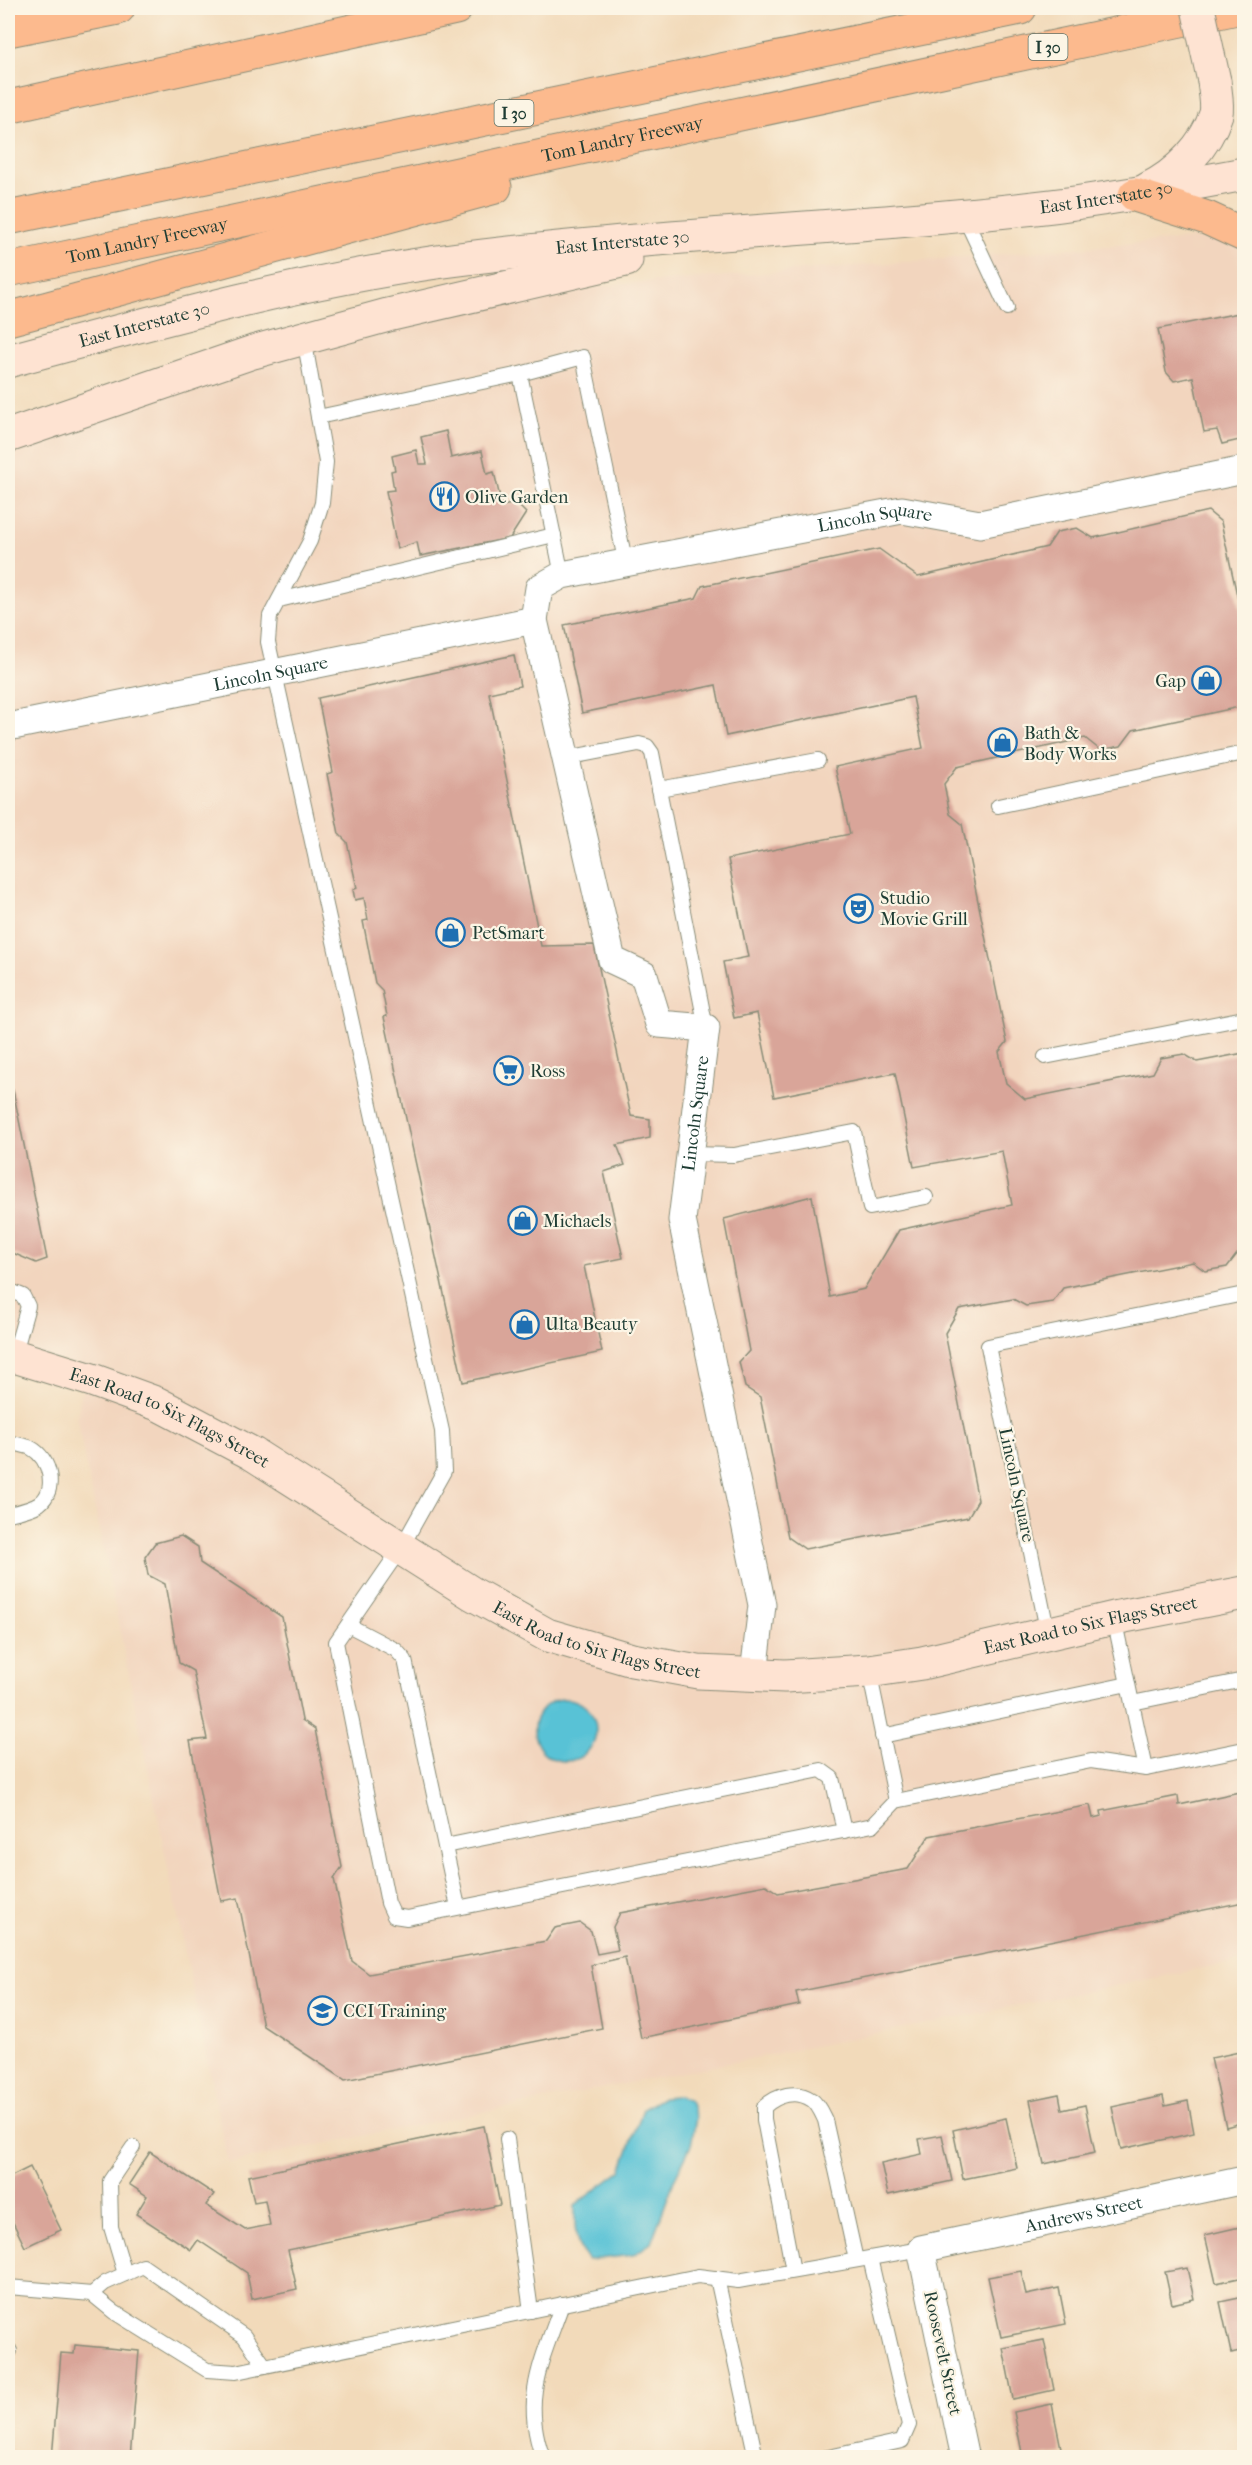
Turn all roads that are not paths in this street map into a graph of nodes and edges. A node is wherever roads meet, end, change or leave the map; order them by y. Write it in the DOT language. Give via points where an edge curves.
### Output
graph roads {
  1 [pos="118,8"];
  2 [pos="456,8"];
  3 [pos="1020,8"];
  4 [pos="1198,8"];
  5 [pos="1238,8"];
  6 [pos="8,30"];
  7 [pos="922,73"];
  8 [pos="8,107"];
  9 [pos="1245,174"];
  10 [pos="1135,195"];
  11 [pos="963,214"];
  12 [pos="8,218"];
  13 [pos="748,233"];
  14 [pos="1245,235"];
  15 [pos="8,270"];
  16 [pos="1007,308"];
  17 [pos="8,319"];
  18 [pos="304,338"];
  19 [pos="8,361"];
  20 [pos="520,374"];
  21 [pos="318,417"];
  22 [pos="8,436"];
  23 [pos="1245,470"];
  24 [pos="554,535"];
  25 [pos="626,565"];
  26 [pos="562,575"];
  27 [pos="279,600"];
  28 [pos="534,620"];
  29 [pos="275,674"];
  30 [pos="8,727"];
  31 [pos="1245,753"];
  32 [pos="566,758"];
  33 [pos="818,760"];
  34 [pos="658,789"];
  35 [pos="998,806"];
  36 [pos="1245,1018"];
  37 [pos="706,1029"];
  38 [pos="1046,1057"];
  39 [pos="690,1154"];
  40 [pos="926,1197"];
  41 [pos="8,1290"];
  42 [pos="1245,1294"];
  43 [pos="11,1355"];
  44 [pos="8,1442"];
  45 [pos="8,1515"];
  46 [pos="401,1548"];
  47 [pos="1245,1593"];
  48 [pos="1114,1618"];
  49 [pos="348,1625"];
  50 [pos="1048,1634"];
  51 [pos="869,1671"];
  52 [pos="754,1674"];
  53 [pos="1245,1680"];
  54 [pos="1128,1684"];
  55 [pos="1132,1704"];
  56 [pos="882,1736"];
  57 [pos="1245,1749"];
  58 [pos="1146,1769"];
  59 [pos="896,1800"];
  60 [pos="844,1831"];
  61 [pos="445,1846"];
  62 [pos="458,1907"];
  63 [pos="507,2139"];
  64 [pos="133,2147"];
  65 [pos="1245,2180"];
  66 [pos="921,2249"];
  67 [pos="863,2259"];
  68 [pos="793,2271"];
  69 [pos="125,2274"];
  70 [pos="717,2278"];
  71 [pos="8,2288"];
  72 [pos="92,2294"];
  73 [pos="562,2304"];
  74 [pos="531,2311"];
  75 [pos="266,2366"];
  76 [pos="543,2457"];
  77 [pos="756,2457"];
  78 [pos="824,2457"];
  79 [pos="965,2457"];
  1 -- 6 [label="main road"];
  2 -- 8 [label="main road"];
  3 -- 12 [label="main road, I 30"];
  4 -- 10 [label="main road, bridge" via="1214,81 1216,113 1200,145 1167,180"];
  5 -- 7 [label="main road, Tom Landry Freeway / I 30"];
  7 -- 15 [label="main road, Tom Landry Freeway / I 30"];
  7 -- 17 [label="main road"];
  9 -- 10 [label="main road, East Interstate 30"];
  10 -- 11 [label="main road, East Interstate 30"];
  10 -- 14 [label="main road"];
  11 -- 13 [label="main road, East Interstate 30"];
  11 -- 16 [label="lane"];
  13 -- 18 [label="main road" via="399,312"];
  13 -- 19 [label="main road, East Interstate 30" via="437,262 302,286"];
  18 -- 21 [label="lane"];
  18 -- 22 [label="main road" via="253,351"];
  20 -- 21 [label="lane"];
  20 -- 24 [label="lane"];
  20 -- 25 [label="lane" via="583,357"];
  21 -- 27 [label="lane" via="326,462 322,503 310,541"];
  23 -- 25 [label="street, Lincoln Square" via="980,524 902,510"];
  24 -- 26 [label="lane"];
  24 -- 27 [label="lane"];
  25 -- 26 [label="street, Lincoln Square"];
  26 -- 28 [label="street, Lincoln Square" via="539,588"];
  27 -- 29 [label="lane" via="270,616 268,642"];
  28 -- 29 [label="street, Lincoln Square"];
  28 -- 32 [label="street, Lincoln Square"];
  29 -- 30 [label="street, Lincoln Square"];
  29 -- 46 [label="lane" via="442,1431 444,1471"];
  31 -- 35 [label="lane"];
  32 -- 34 [label="lane" via="639,744 647,746"];
  32 -- 37 [label="street, Lincoln Square" via="612,960 644,975 659,1024"];
  33 -- 34 [label="lane"];
  34 -- 37 [label="lane"];
  36 -- 38 [label="lane"];
  37 -- 39 [label="street, Lincoln Square"];
  39 -- 40 [label="lane" via="734,1155 854,1132 870,1208"];
  39 -- 52 [label="street, Lincoln Square" via="682,1220 762,1605"];
  41 -- 43 [label="lane" via="23,1296 28,1306"];
  42 -- 50 [label="lane, Lincoln Square" via="988,1346"];
  43 -- 46 [label="main road, East Road to Six Flags Street" via="159,1404 253,1454"];
  44 -- 45 [label="lane" via="31,1448 44,1460 51,1486 38,1505"];
  46 -- 49 [label="lane"];
  46 -- 52 [label="main road, East Road to Six Flags Street" via="547,1635 632,1660 698,1672"];
  47 -- 48 [label="main road, East Road to Six Flags Street"];
  48 -- 50 [label="main road, East Road to Six Flags Street"];
  48 -- 54 [label="lane"];
  49 -- 61 [label="lane" via="396,1650 405,1660"];
  49 -- 62 [label="lane" via="336,1642 388,1903 394,1916 406,1918"];
  50 -- 51 [label="main road, East Road to Six Flags Street"];
  51 -- 52 [label="main road, East Road to Six Flags Street"];
  51 -- 56 [label="lane"];
  53 -- 55 [label="lane"];
  54 -- 55 [label="lane"];
  54 -- 56 [label="lane"];
  55 -- 58 [label="lane"];
  56 -- 59 [label="lane"];
  57 -- 58 [label="lane"];
  58 -- 59 [label="lane" via="1091,1761"];
  59 -- 60 [label="lane" via="873,1825"];
  60 -- 61 [label="lane" via="832,1778 821,1770"];
  60 -- 62 [label="lane"];
  61 -- 62 [label="lane"];
  63 -- 74 [label="lane"];
  64 -- 69 [label="lane" via="110,2181 111,2227"];
  65 -- 66 [label="street, Andrews Street"];
  66 -- 67 [label="lane"];
  66 -- 79 [label="street, Roosevelt Street"];
  67 -- 68 [label="lane"];
  67 -- 68 [label="lane" via="825,2120 813,2101 797,2094 774,2098 764,2107"];
  67 -- 78 [label="lane" via="909,2425 902,2441"];
  68 -- 70 [label="lane" via="738,2281"];
  69 -- 72 [label="lane"];
  69 -- 75 [label="lane" via="143,2266 244,2336"];
  70 -- 73 [label="lane" via="698,2276"];
  70 -- 77 [label="lane"];
  71 -- 72 [label="lane"];
  72 -- 75 [label="lane" via="207,2370 236,2372"];
  73 -- 74 [label="lane"];
  73 -- 76 [label="lane" via="532,2394 534,2432"];
  74 -- 75 [label="lane"];
}
